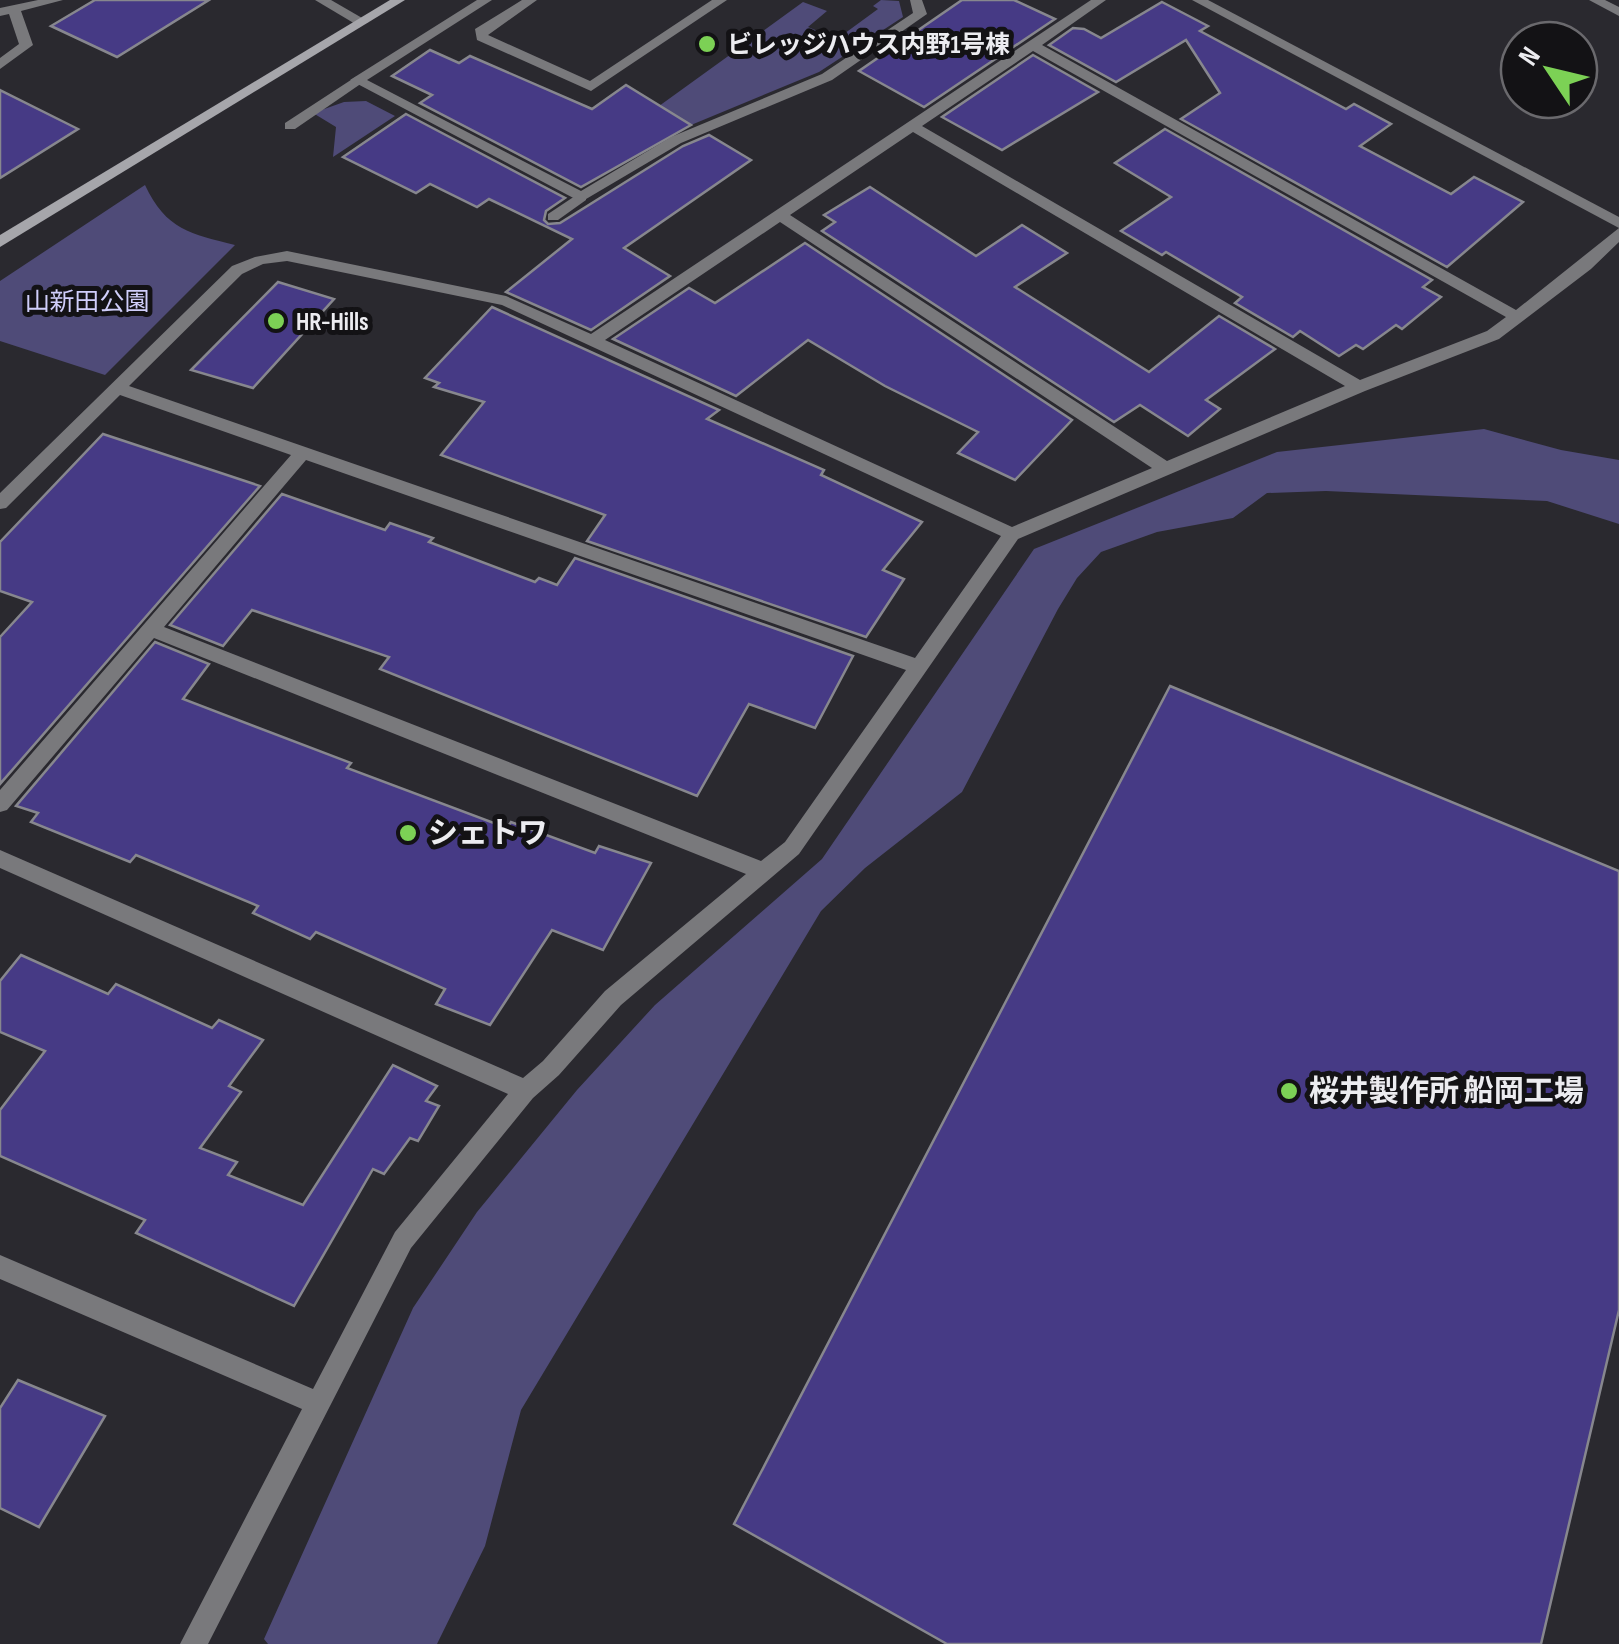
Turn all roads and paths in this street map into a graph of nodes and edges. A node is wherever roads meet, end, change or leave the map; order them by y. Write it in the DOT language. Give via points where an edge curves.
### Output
graph roads {
  1 [pos="57,0"];
  2 [pos="321,0"];
  3 [pos="399,0"];
  4 [pos="486,0"];
  5 [pos="531,0"];
  6 [pos="721,0"];
  7 [pos="916,0"];
  8 [pos="1100,0"];
  9 [pos="1198,0"];
  10 [pos="1594,0"];
  11 [pos="7,10"];
  12 [pos="1619,12"];
  13 [pos="362,22"];
  14 [pos="1033,45"];
  15 [pos="0,64"];
  16 [pos="358,80"];
  17 [pos="290,126"];
  18 [pos="912,126"];
  19 [pos="582,197"];
  20 [pos="778,214"];
  21 [pos="553,217"];
  22 [pos="1619,223"];
  23 [pos="1619,233"];
  24 [pos="0,242"];
  25 [pos="1519,318"];
  26 [pos="595,339"];
  27 [pos="1359,387"];
  28 [pos="118,388"];
  29 [pos="304,451"];
  30 [pos="1166,469"];
  31 [pos="0,504"];
  32 [pos="1012,534"];
  33 [pos="150,629"];
  34 [pos="920,667"];
  35 [pos="0,804"];
  36 [pos="0,860"];
  37 [pos="765,872"];
  38 [pos="524,1090"];
  39 [pos="0,1266"];
  40 [pos="319,1404"];
  41 [pos="194,1644"];
  1 -- 11 [label="street"];
  2 -- 13 [label="street"];
  3 -- 13 [label="street"];
  4 -- 16 [label="street"];
  5 -- 6 [label="street" via="480,32 482,37 591,88"];
  7 -- 19 [label="street" via="920,14 827,77 676,140"];
  8 -- 14 [label="street"];
  9 -- 22 [label="street"];
  10 -- 12 [label="street"];
  11 -- 15 [label="street" via="26,45"];
  13 -- 24 [label="street"];
  14 -- 18 [label="street"];
  14 -- 25 [label="street"];
  16 -- 17 [label="street"];
  16 -- 19 [label="street"];
  18 -- 20 [label="street"];
  18 -- 27 [label="street"];
  19 -- 21 [label="street"];
  20 -- 26 [label="street"];
  20 -- 30 [label="street"];
  23 -- 25 [label="street"];
  25 -- 27 [label="street" via="1493,335"];
  26 -- 28 [label="street" via="506,301 273,258 237,270"];
  26 -- 32 [label="street"];
  27 -- 30 [label="street"];
  28 -- 29 [label="street"];
  28 -- 31 [label="street"];
  29 -- 33 [label="street"];
  29 -- 34 [label="street"];
  30 -- 32 [label="street"];
  32 -- 34 [label="street"];
  33 -- 35 [label="street"];
  33 -- 37 [label="street"];
  34 -- 37 [label="street" via="792,848"];
  36 -- 38 [label="street"];
  37 -- 38 [label="street" via="619,991"];
  38 -- 40 [label="street" via="403,1240"];
  39 -- 40 [label="street"];
  40 -- 41 [label="street"];
}
